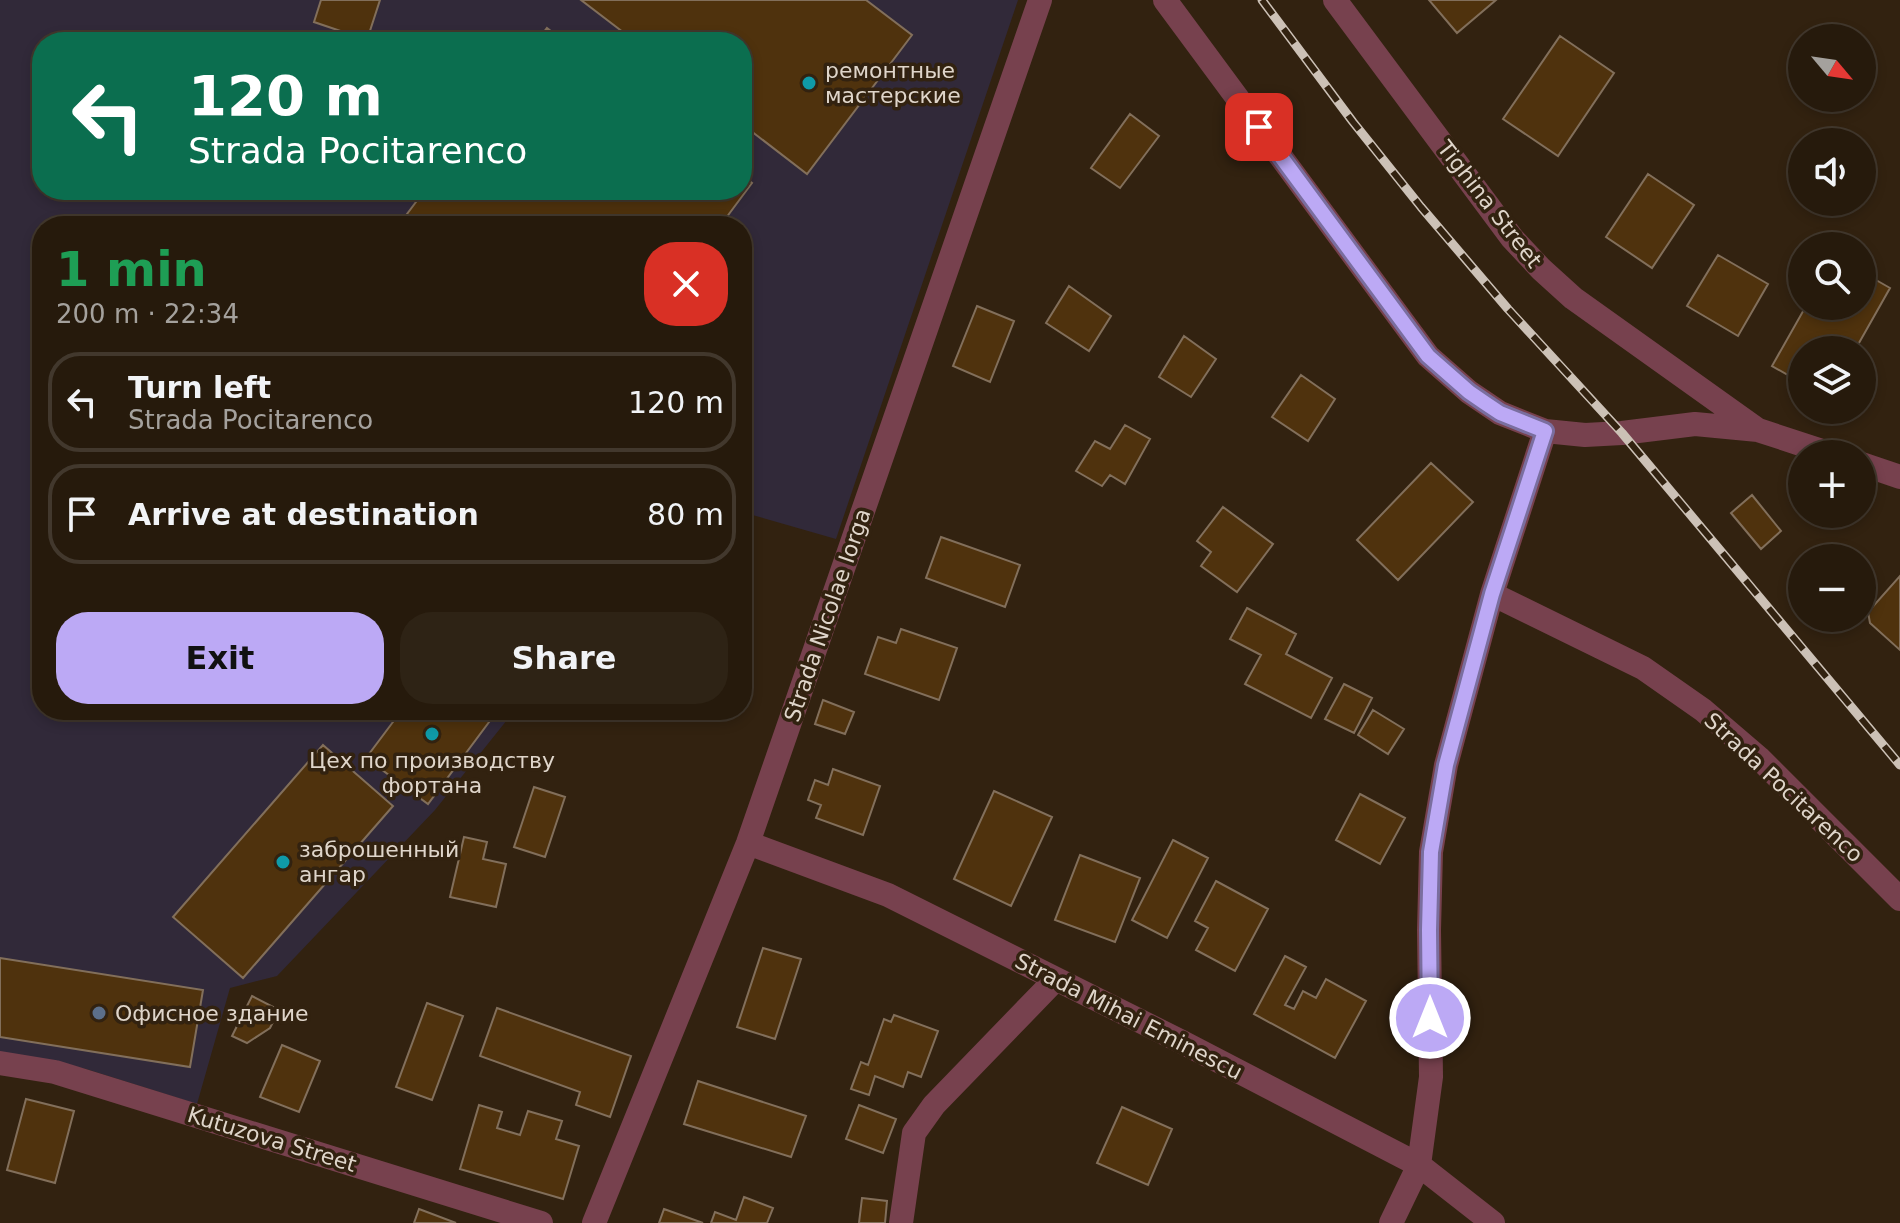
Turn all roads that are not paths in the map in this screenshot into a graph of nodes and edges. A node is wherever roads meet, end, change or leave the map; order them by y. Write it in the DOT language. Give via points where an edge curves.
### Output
graph roads {
  1 [pos="1040,0"];
  2 [pos="1165,0"];
  3 [pos="1335,0"];
  4 [pos="1758,430"];
  5 [pos="1545,431"];
  6 [pos="1788,440"];
  7 [pos="1876,469"];
  8 [pos="1900,477"];
  9 [pos="1492,594"];
  10 [pos="748,843"];
  11 [pos="1900,899"];
  12 [pos="1056,979"];
  13 [pos="0,1063"];
  14 [pos="1419,1165"];
  15 [pos="541,1223"];
  16 [pos="594,1223"];
  17 [pos="901,1223"];
  18 [pos="1391,1223"];
  19 [pos="1493,1223"];
  1 -- 10 [label="street, Strada Nicolae Iorga"];
  2 -- 5 [label="street" via="1428,356 1500,413"];
  3 -- 4 [label="street, Tighina Street" via="1512,238 1541,269 1573,298"];
  4 -- 5 [label="street" via="1695,424 1585,435"];
  4 -- 6 [label="street"];
  5 -- 9 [label="street"];
  7 -- 8 [label="street"];
  9 -- 11 [label="street, Strada Pocitarenco" via="1643,668 1703,710 1759,758"];
  9 -- 14 [label="street" via="1446,765 1431,852 1431,1077"];
  10 -- 12 [label="street, Strada Mihai Eminescu" via="888,895"];
  10 -- 16 [label="street, Strada Nicolae Iorga"];
  12 -- 14 [label="street, Strada Mihai Eminescu"];
  12 -- 17 [label="street" via="934,1105 914,1133"];
  13 -- 15 [label="street, Kutuzova Street" via="55,1072"];
  14 -- 18 [label="street"];
  14 -- 19 [label="street, Strada Mihai Eminescu"];
}
